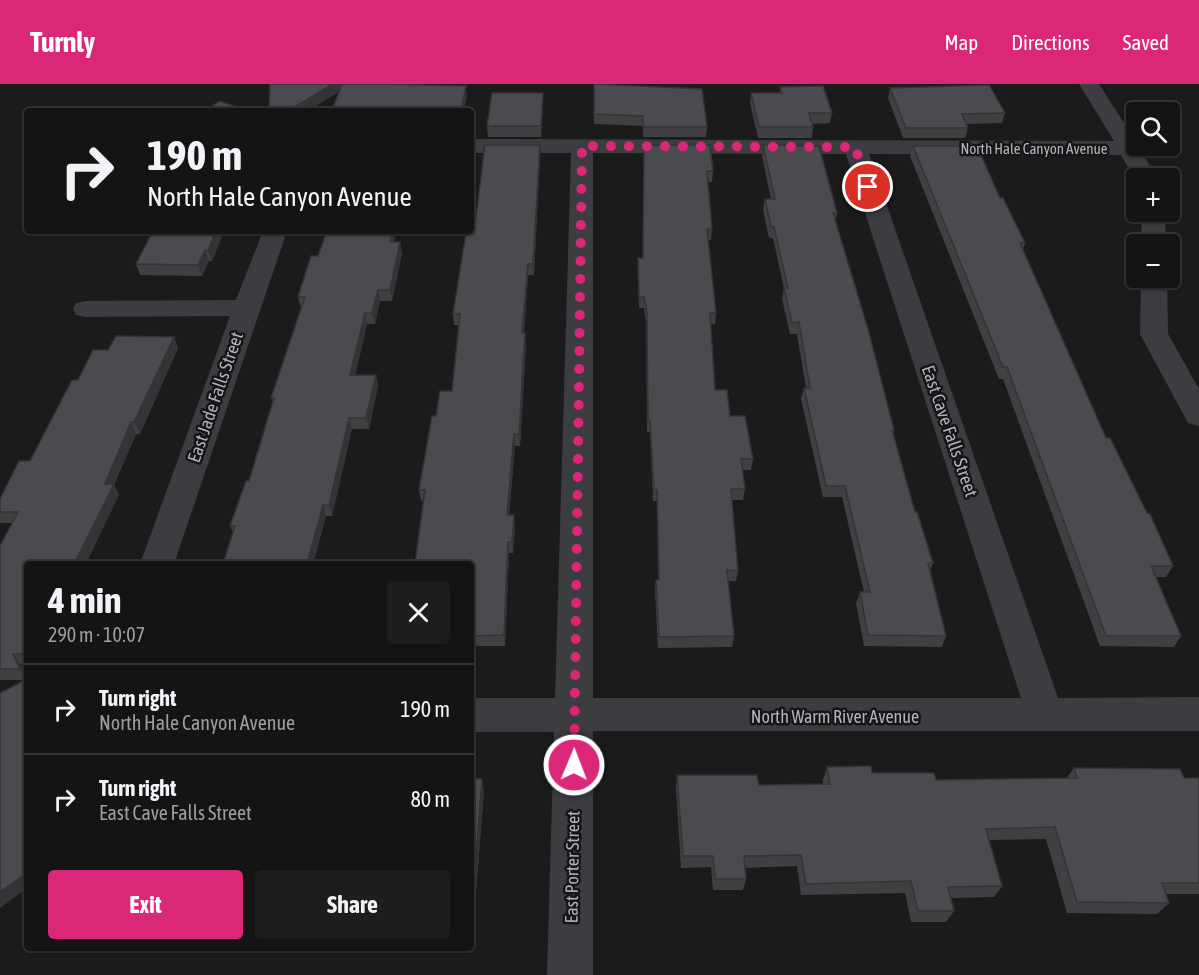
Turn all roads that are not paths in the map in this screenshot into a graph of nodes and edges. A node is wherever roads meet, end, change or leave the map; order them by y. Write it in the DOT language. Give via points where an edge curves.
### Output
graph roads {
  1 [pos="1089,84"];
  2 [pos="1126,143"];
  3 [pos="474,146"];
  4 [pos="582,146"];
  5 [pos="855,147"];
  6 [pos="1126,148"];
  7 [pos="274,234"];
  8 [pos="1154,288"];
  9 [pos="246,308"];
  10 [pos="86,309"];
  11 [pos="1199,416"];
  12 [pos="158,561"];
  13 [pos="1044,714"];
  14 [pos="1199,714"];
  15 [pos="474,716"];
  16 [pos="575,717"];
  17 [pos="570,975"];
  1 -- 2 [label="street"];
  3 -- 4 [label="street, North Hale Canyon Avenue"];
  4 -- 5 [label="street, North Hale Canyon Avenue"];
  4 -- 16 [label="street, East Porter Street"];
  5 -- 6 [label="street, North Hale Canyon Avenue"];
  5 -- 13 [label="street, East Cave Falls Street"];
  7 -- 9 [label="street, East Jade Falls Street"];
  8 -- 11 [label="street" via="1154,334"];
  9 -- 10 [label="street"];
  9 -- 12 [label="street, East Jade Falls Street"];
  13 -- 14 [label="street, North Warm River Avenue"];
  13 -- 16 [label="street, North Warm River Avenue"];
  15 -- 16 [label="street, North Warm River Avenue"];
  16 -- 17 [label="street, East Porter Street"];
}
